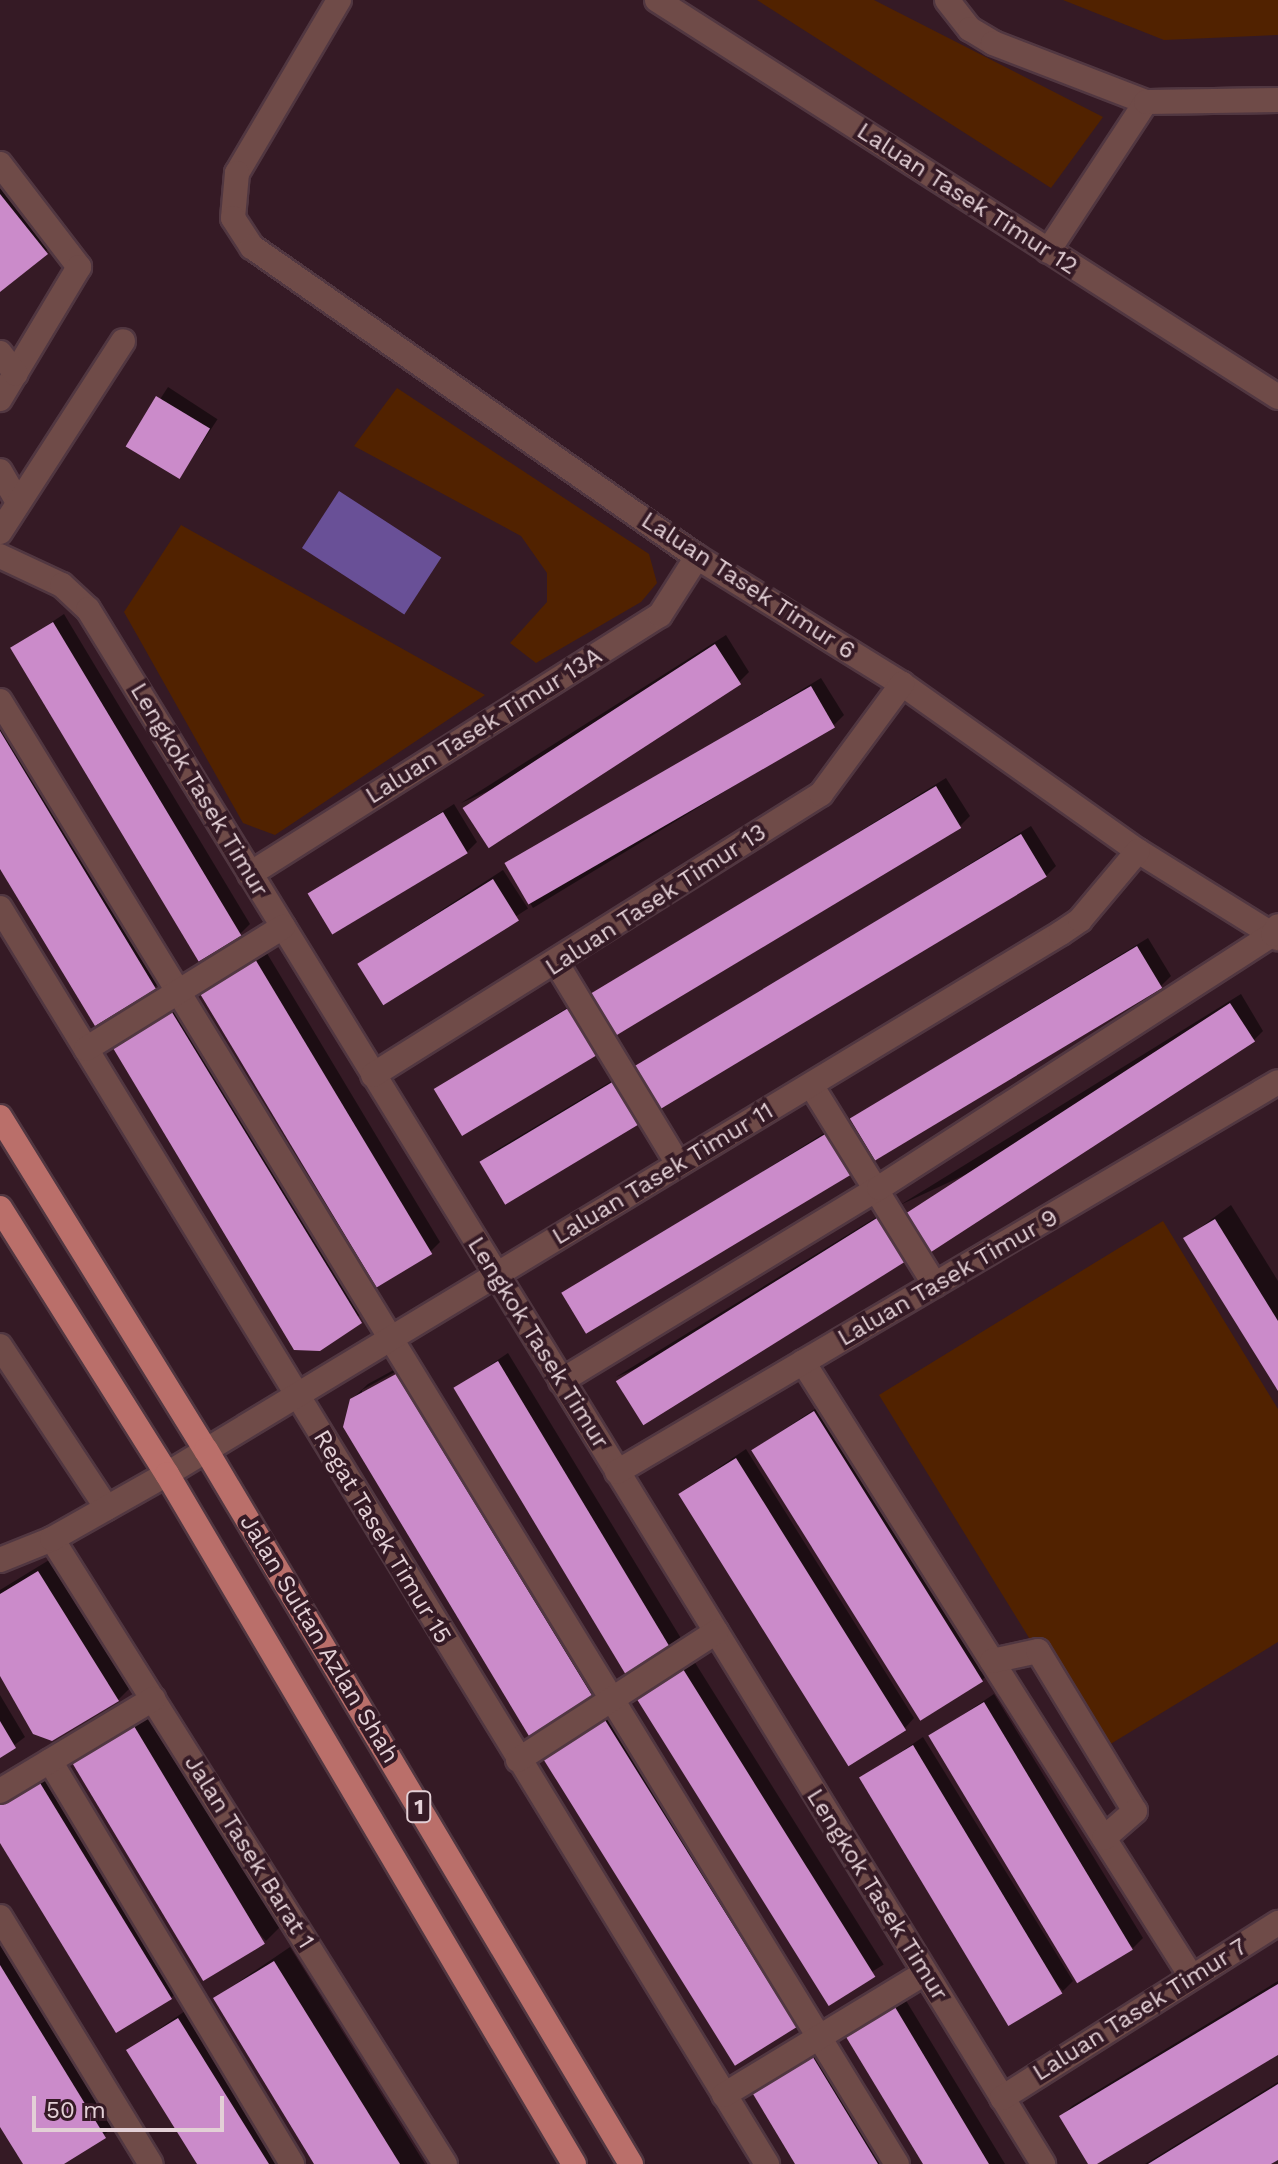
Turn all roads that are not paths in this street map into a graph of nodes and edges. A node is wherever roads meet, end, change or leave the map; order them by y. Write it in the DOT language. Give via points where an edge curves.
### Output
graph roads {
  1 [pos="339,0"];
  2 [pos="657,0"];
  3 [pos="947,0"];
  4 [pos="1274,96"];
  5 [pos="1146,102"];
  6 [pos="0,164"];
  7 [pos="1048,251"];
  8 [pos="123,341"];
  9 [pos="0,353"];
  10 [pos="16,374"];
  11 [pos="1278,397"];
  12 [pos="0,399"];
  13 [pos="0,471"];
  14 [pos="17,501"];
  15 [pos="0,532"];
  16 [pos="0,556"];
  17 [pos="697,557"];
  18 [pos="902,684"];
  19 [pos="0,701"];
  20 [pos="1138,851"];
  21 [pos="250,874"];
  22 [pos="0,908"];
  23 [pos="283,927"];
  24 [pos="1276,933"];
  25 [pos="557,964"];
  26 [pos="177,992"];
  27 [pos="86,1049"];
  28 [pos="373,1075"];
  29 [pos="1278,1082"];
  30 [pos="811,1085"];
  31 [pos="0,1117"];
  32 [pos="678,1164"];
  33 [pos="879,1188"];
  34 [pos="0,1208"];
  35 [pos="496,1274"];
  36 [pos="935,1285"];
  37 [pos="390,1339"];
  38 [pos="0,1346"];
  39 [pos="803,1362"];
  40 [pos="561,1381"];
  41 [pos="295,1396"];
  42 [pos="206,1450"];
  43 [pos="617,1472"];
  44 [pos="167,1474"];
  45 [pos="107,1508"];
  46 [pos="52,1539"];
  47 [pos="0,1560"];
  48 [pos="716,1632"];
  49 [pos="992,1661"];
  50 [pos="153,1699"];
  51 [pos="612,1703"];
  52 [pos="518,1760"];
  53 [pos="50,1761"];
  54 [pos="0,1791"];
  55 [pos="1104,1838"];
  56 [pos="0,1917"];
  57 [pos="1278,1923"];
  58 [pos="925,1973"];
  59 [pos="1191,1976"];
  60 [pos="818,2037"];
  61 [pos="724,2095"];
  62 [pos="1002,2098"];
  63 [pos="151,2164"];
  64 [pos="292,2164"];
  65 [pos="445,2164"];
  66 [pos="574,2164"];
  67 [pos="631,2164"];
  68 [pos="767,2164"];
  69 [pos="897,2164"];
  70 [pos="1043,2164"];
  1 -- 17 [label="street, Laluan Tasek Timur 6" via="243,159 233,218 252,247"];
  2 -- 7 [label="street, Laluan Tasek Timur 12"];
  3 -- 5 [label="street" via="970,29 993,43"];
  4 -- 5 [label="street"];
  5 -- 7 [label="street"];
  6 -- 10 [label="street" via="79,267"];
  7 -- 11 [label="street, Laluan Tasek Timur 12"];
  8 -- 14 [label="street"];
  9 -- 10 [label="street"];
  10 -- 12 [label="street"];
  13 -- 14 [label="street"];
  14 -- 15 [label="street"];
  16 -- 21 [label="street, Lengkok Tasek Timur" via="62,585 88,609"];
  17 -- 18 [label="street, Laluan Tasek Timur 6"];
  17 -- 21 [label="street, Laluan Tasek Timur 13A" via="660,615"];
  18 -- 20 [label="street, Laluan Tasek Timur 6"];
  18 -- 25 [label="street, Laluan Tasek Timur 13" via="821,794"];
  19 -- 26 [label="street"];
  20 -- 24 [label="street, Laluan Tasek Timur 6"];
  20 -- 30 [label="street, Laluan Tasek Timur 11" via="1080,920"];
  21 -- 23 [label="street, Lengkok Tasek Timur"];
  22 -- 27 [label="street, Regat Tasek Timur 15"];
  23 -- 26 [label="street"];
  23 -- 28 [label="street, Lengkok Tasek Timur"];
  24 -- 33 [label="street"];
  25 -- 28 [label="street, Laluan Tasek Timur 13"];
  25 -- 32 [label="street"];
  26 -- 27 [label="street"];
  26 -- 37 [label="street"];
  27 -- 41 [label="street, Regat Tasek Timur 15"];
  28 -- 35 [label="street, Lengkok Tasek Timur"];
  29 -- 36 [label="street, Laluan Tasek Timur 9"];
  30 -- 32 [label="street, Laluan Tasek Timur 11"];
  30 -- 33 [label="street"];
  31 -- 42 [label="main road, Jalan Sultan Azlan Shah / 1"];
  32 -- 35 [label="street, Laluan Tasek Timur 11"];
  33 -- 36 [label="street"];
  33 -- 40 [label="street"];
  34 -- 44 [label="main road, Jalan Sultan Azlan Shah / 1"];
  35 -- 37 [label="street, Laluan Tasek Timur 11"];
  35 -- 40 [label="street, Lengkok Tasek Timur"];
  36 -- 39 [label="street, Laluan Tasek Timur 9"];
  37 -- 41 [label="street, Laluan Tasek Timur 11"];
  37 -- 51 [label="street"];
  38 -- 45 [label="street"];
  39 -- 43 [label="street, Laluan Tasek Timur 9"];
  39 -- 49 [label="street"];
  40 -- 43 [label="street, Lengkok Tasek Timur"];
  41 -- 42 [label="street, Laluan Tasek Timur 11"];
  41 -- 52 [label="street, Regat Tasek Timur 15"];
  42 -- 44 [label="street, Laluan Tasek Timur 11"];
  42 -- 67 [label="main road, Jalan Sultan Azlan Shah / 1"];
  43 -- 48 [label="street, Lengkok Tasek Timur"];
  44 -- 45 [label="street, Laluan Tasek Timur 11"];
  44 -- 66 [label="main road, Jalan Sultan Azlan Shah / 1"];
  45 -- 46 [label="street, Laluan Tasek Timur 11"];
  46 -- 47 [label="street, Laluan Tasek Timur 11"];
  46 -- 50 [label="street, Jalan Tasek Barat 1"];
  48 -- 51 [label="street"];
  48 -- 58 [label="street, Lengkok Tasek Timur"];
  49 -- 55 [label="street"];
  49 -- 55 [label="street" via="1038,1651 1135,1811"];
  50 -- 53 [label="street"];
  50 -- 65 [label="street, Jalan Tasek Barat 1"];
  51 -- 52 [label="street"];
  51 -- 60 [label="street"];
  52 -- 61 [label="street, Regat Tasek Timur 15"];
  53 -- 54 [label="street"];
  53 -- 64 [label="street"];
  55 -- 59 [label="street"];
  56 -- 63 [label="street"];
  57 -- 59 [label="street, Laluan Tasek Timur 7"];
  58 -- 60 [label="street"];
  58 -- 62 [label="street, Lengkok Tasek Timur"];
  59 -- 62 [label="street, Laluan Tasek Timur 7"];
  60 -- 61 [label="street"];
  60 -- 69 [label="street"];
  61 -- 68 [label="street, Regat Tasek Timur 15"];
  62 -- 70 [label="street, Lengkok Tasek Timur"];
}
